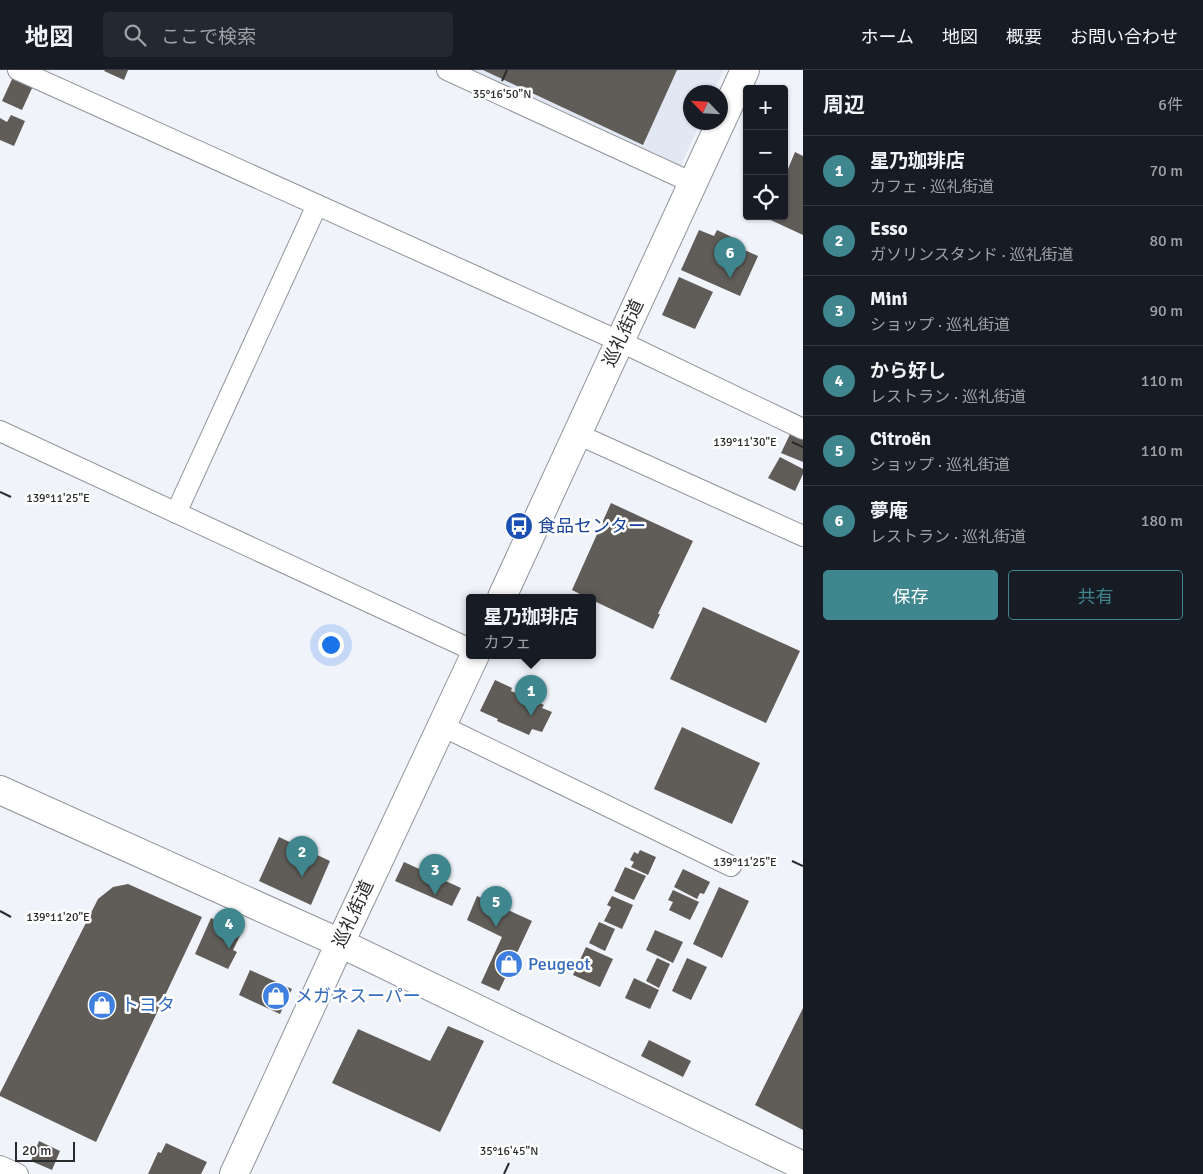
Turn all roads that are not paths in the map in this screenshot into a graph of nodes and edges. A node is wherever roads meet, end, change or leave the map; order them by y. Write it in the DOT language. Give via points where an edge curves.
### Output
graph roads {
  1 [pos="18,70"];
  2 [pos="447,70"];
  3 [pos="745,70"];
  4 [pos="693,183"];
  5 [pos="317,205"];
  6 [pos="619,341"];
  7 [pos="803,428"];
  8 [pos="0,431"];
  9 [pos="578,434"];
  10 [pos="176,513"];
  11 [pos="803,536"];
  12 [pos="503,594"];
  13 [pos="466,647"];
  14 [pos="473,659"];
  15 [pos="442,726"];
  16 [pos="0,792"];
  17 [pos="731,866"];
  18 [pos="340,943"];
  19 [pos="0,1166"];
  20 [pos="803,1166"];
  21 [pos="18,1174"];
  22 [pos="234,1174"];
  1 -- 5 [label="street"];
  2 -- 4 [label="street"];
  3 -- 4 [label="street, 巡礼街道"];
  4 -- 6 [label="street, 巡礼街道"];
  5 -- 6 [label="street"];
  5 -- 10 [label="street"];
  6 -- 7 [label="street"];
  6 -- 9 [label="street, 巡礼街道"];
  8 -- 10 [label="street"];
  9 -- 11 [label="street"];
  9 -- 12 [label="street, 巡礼街道"];
  10 -- 13 [label="street"];
  14 -- 15 [label="street, 巡礼街道"];
  15 -- 17 [label="street"];
  15 -- 18 [label="street, 巡礼街道"];
  16 -- 18 [label="street"];
  18 -- 20 [label="street"];
  18 -- 22 [label="street, 巡礼街道"];
  19 -- 21 [label="street"];
}
